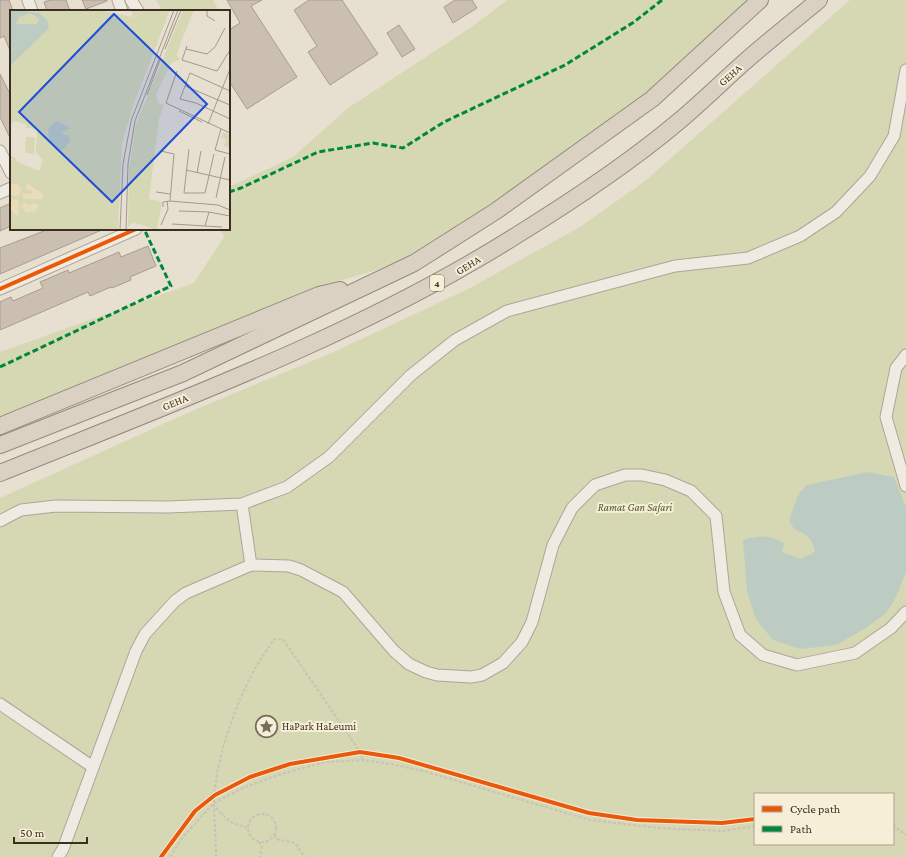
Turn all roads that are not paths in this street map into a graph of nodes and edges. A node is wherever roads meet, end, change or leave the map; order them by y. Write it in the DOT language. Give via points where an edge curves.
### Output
graph roads {
  1 [pos="28,0"];
  2 [pos="118,0"];
  3 [pos="131,0"];
  4 [pos="760,0"];
  5 [pos="819,0"];
  6 [pos="32,10"];
  7 [pos="122,10"];
  8 [pos="137,10"];
  9 [pos="906,70"];
  10 [pos="0,151"];
  11 [pos="10,171"];
  12 [pos="10,188"];
  13 [pos="0,193"];
  14 [pos="134,230"];
  15 [pos="377,280"];
  16 [pos="0,289"];
  17 [pos="906,355"];
  18 [pos="0,426"];
  19 [pos="0,445"];
  20 [pos="0,473"];
  21 [pos="906,486"];
  22 [pos="242,504"];
  23 [pos="0,521"];
  24 [pos="251,565"];
  25 [pos="906,612"];
  26 [pos="0,704"];
  27 [pos="93,767"];
  28 [pos="58,857"];
  1 -- 6 [label="street"];
  2 -- 7 [label="street"];
  3 -- 8 [label="street"];
  4 -- 15 [label="highway" via="652,99 496,211 414,263"];
  5 -- 20 [label="highway, GEHA / 4" via="750,57 678,123 600,181 517,236 432,286 321,339 195,394"];
  9 -- 22 [label="street" via="894,136 870,176 836,212 800,236 748,258 675,266 507,311 455,340 412,375 329,457 287,487"];
  10 -- 11 [label="street"];
  12 -- 13 [label="street"];
  14 -- 16 [label="street"];
  15 -- 18 [label="highway" via="319,296"];
  15 -- 19 [label="highway" via="183,373"];
  17 -- 21 [label="street" via="896,368 886,417"];
  22 -- 23 [label="street" via="168,507 56,506 21,510"];
  22 -- 24 [label="street"];
  24 -- 25 [label="street" via="289,566 336,587 409,664 426,672 471,677 482,675 503,663 522,642 532,622 553,545 572,508 595,485 625,475 642,475 665,480 691,491 716,516 724,592 740,635 763,655 797,665 855,653 891,628"];
  24 -- 27 [label="street" via="186,593 175,601 145,634 127,673"];
  26 -- 27 [label="street"];
  27 -- 28 [label="street"];
}
